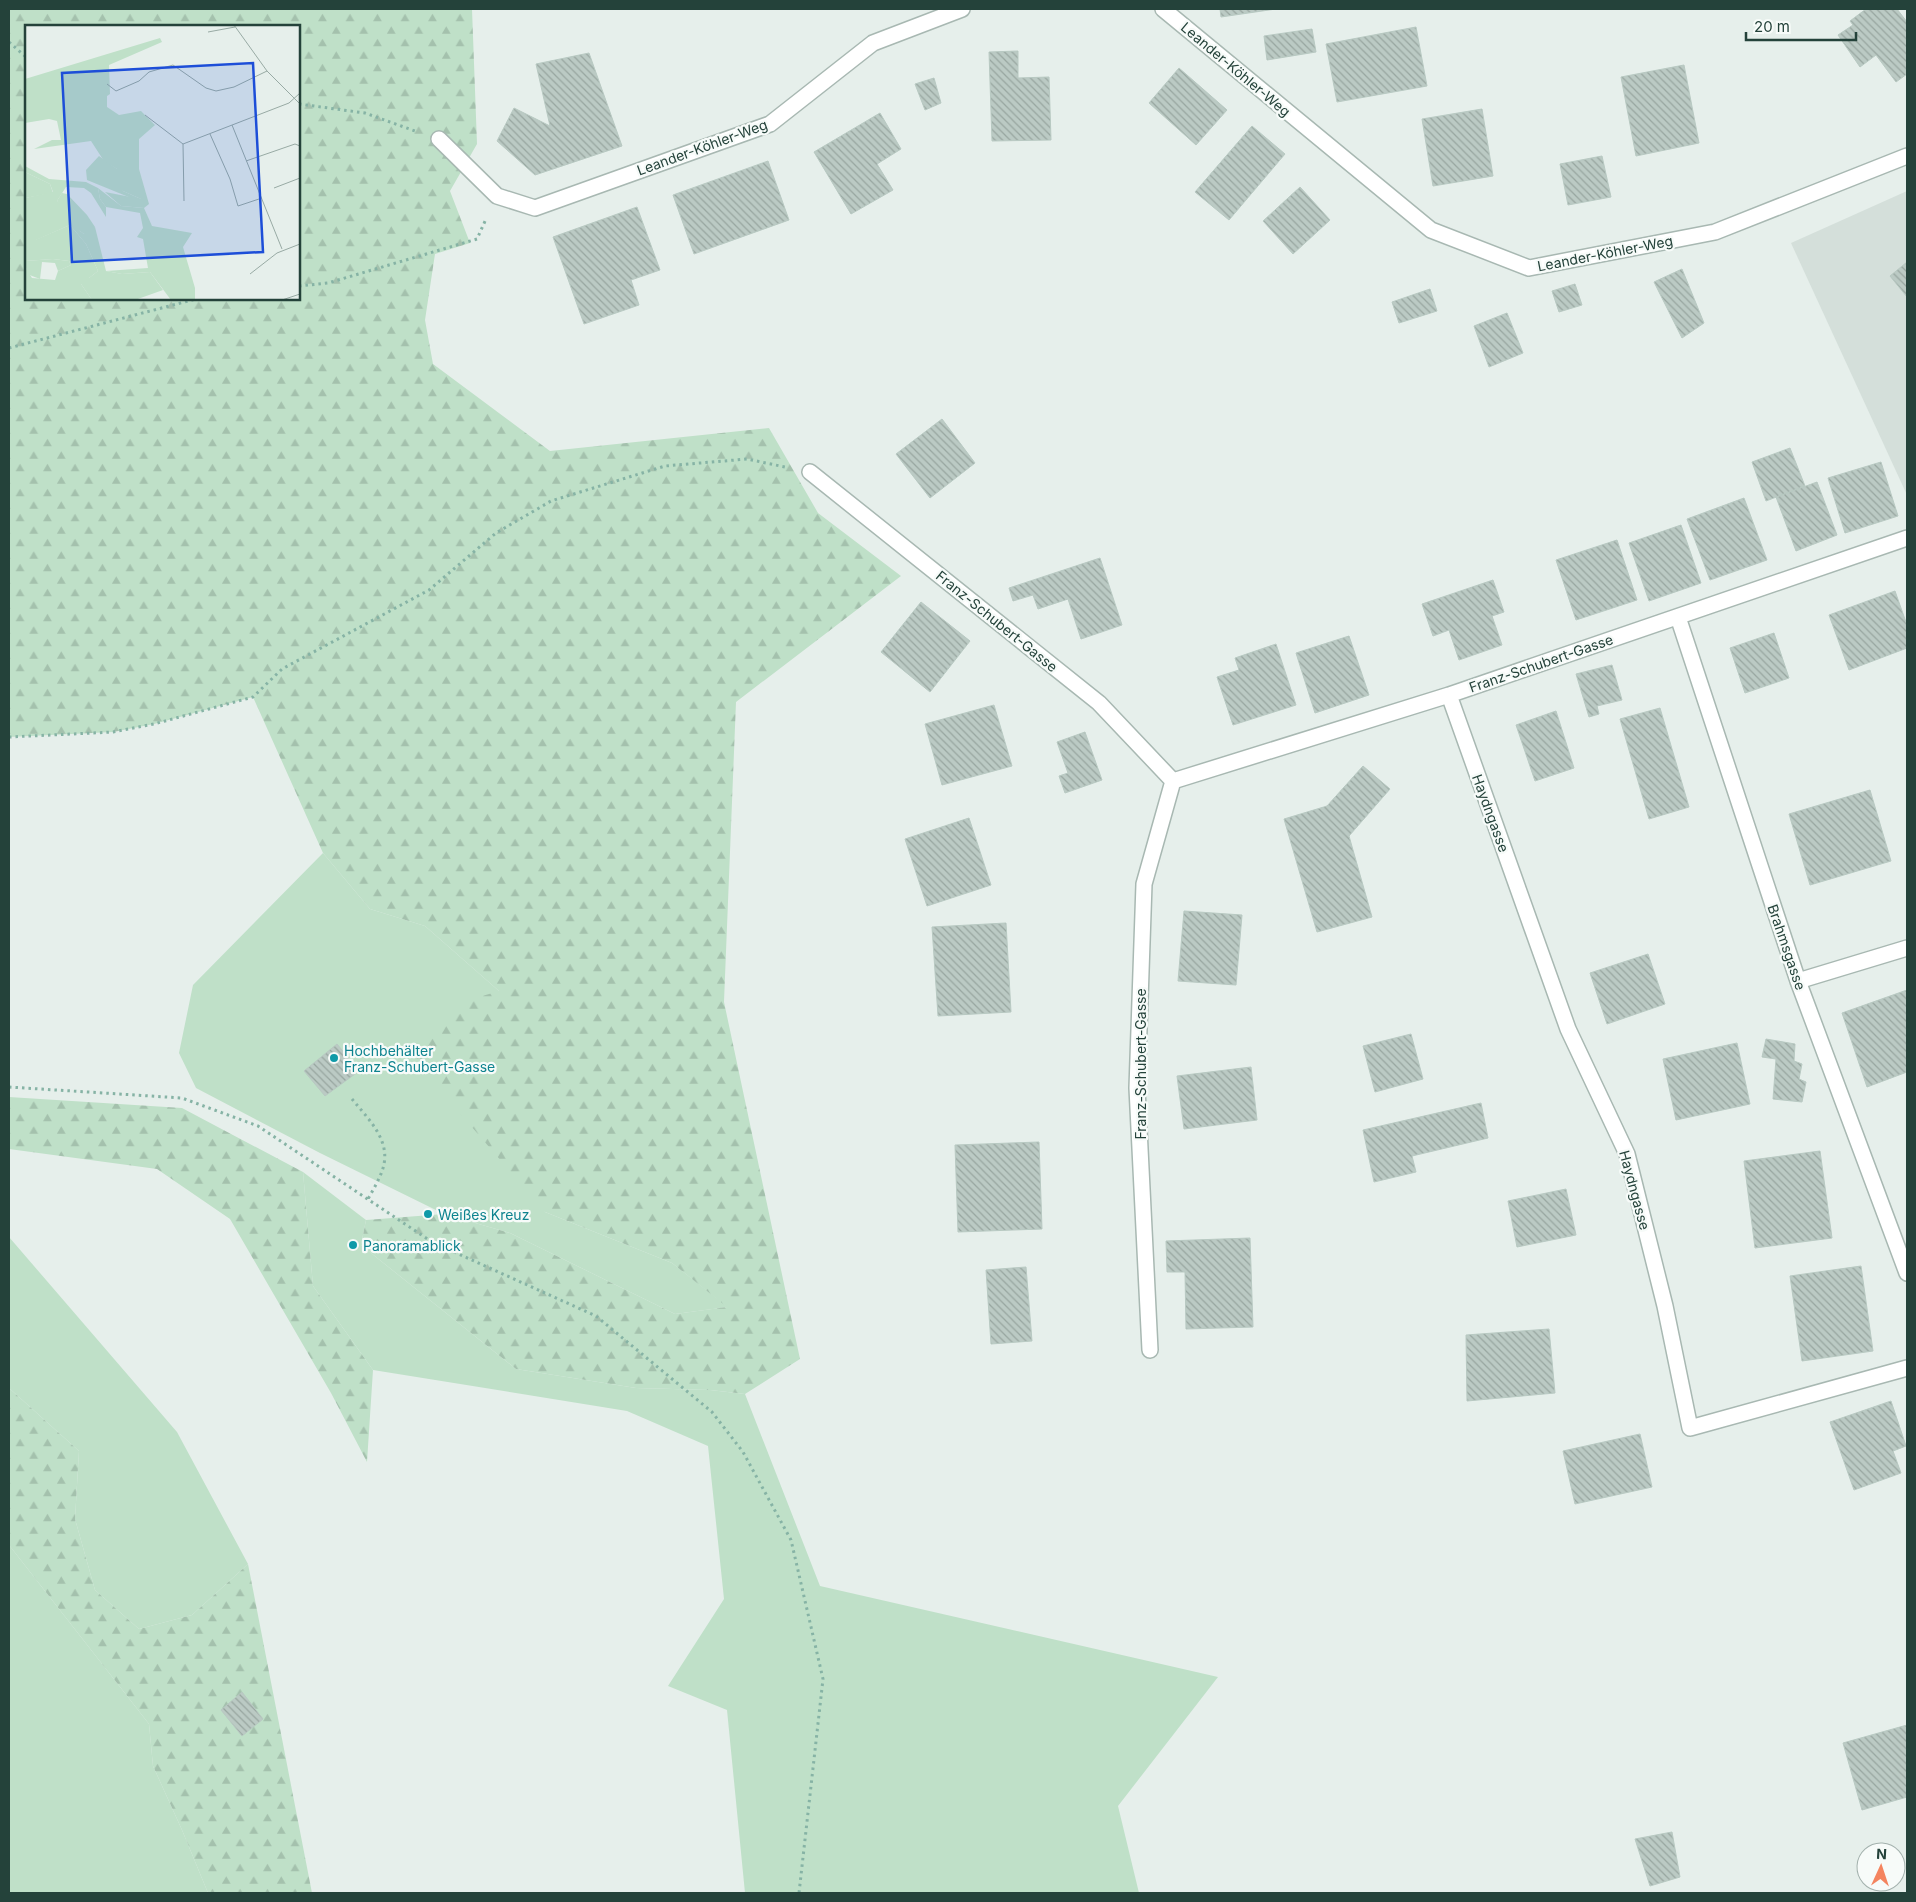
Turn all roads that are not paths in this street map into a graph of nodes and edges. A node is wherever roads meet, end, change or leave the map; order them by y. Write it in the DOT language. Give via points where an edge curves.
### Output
graph roads {
  1 [pos="962,9"];
  2 [pos="1163,9"];
  3 [pos="439,139"];
  4 [pos="1907,156"];
  5 [pos="810,472"];
  6 [pos="1907,538"];
  7 [pos="1678,617"];
  8 [pos="1448,695"];
  9 [pos="1173,781"];
  10 [pos="1907,948"];
  11 [pos="1798,981"];
  12 [pos="1907,1273"];
  13 [pos="1150,1350"];
  14 [pos="1907,1368"];
  1 -- 3 [label="street, Leander-Köhler-Weg" via="873,43 770,124 535,208 497,196"];
  2 -- 4 [label="street, Leander-Köhler-Weg" via="1431,230 1530,268 1715,232"];
  5 -- 9 [label="street, Franz-Schubert-Gasse" via="1099,703"];
  6 -- 7 [label="street, Franz-Schubert-Gasse"];
  7 -- 8 [label="street, Franz-Schubert-Gasse"];
  7 -- 11 [label="street, Brahmsgasse"];
  8 -- 9 [label="street, Franz-Schubert-Gasse"];
  8 -- 14 [label="street, Haydngasse" via="1568,1029 1627,1154 1665,1306 1690,1428"];
  9 -- 13 [label="street, Franz-Schubert-Gasse" via="1144,884 1138,1088"];
  10 -- 11 [label="street"];
  11 -- 12 [label="street, Brahmsgasse"];
}
